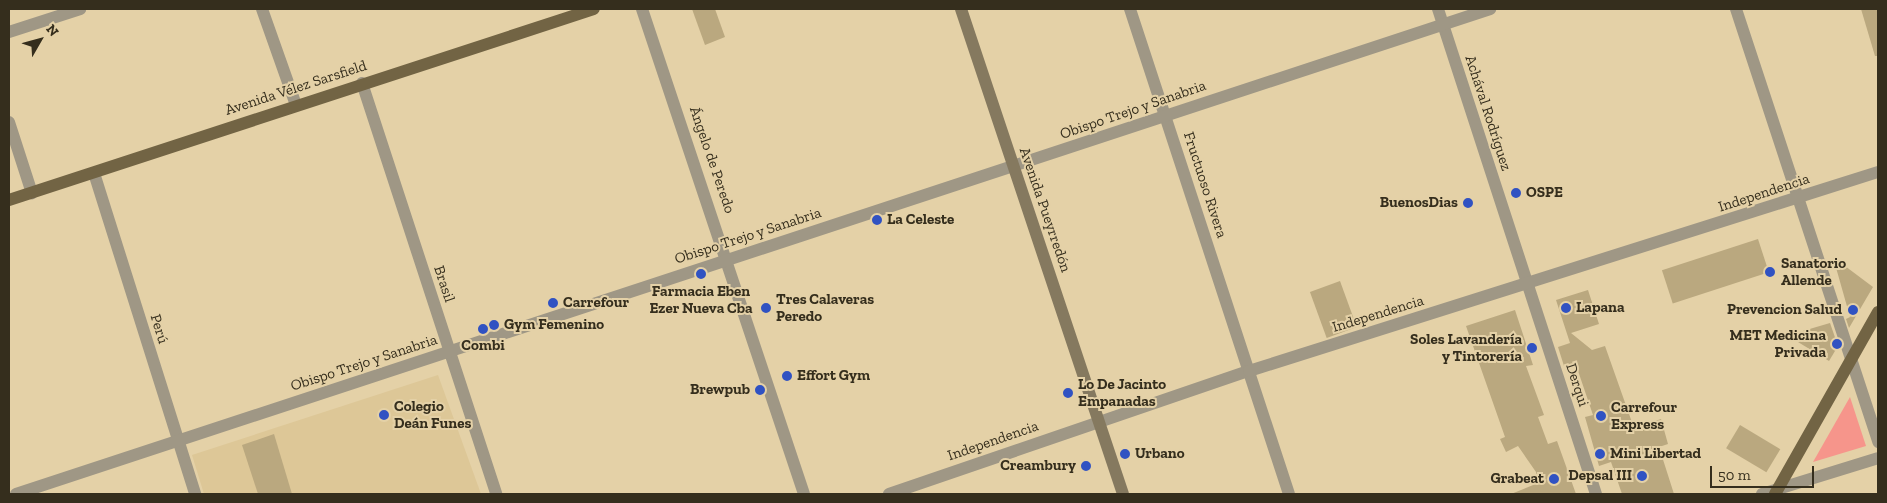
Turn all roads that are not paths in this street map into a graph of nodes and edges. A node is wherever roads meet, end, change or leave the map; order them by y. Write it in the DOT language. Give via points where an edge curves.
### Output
graph roads {
  1 [pos="80,9"];
  2 [pos="262,9"];
  3 [pos="594,9"];
  4 [pos="642,9"];
  5 [pos="961,9"];
  6 [pos="1130,9"];
  7 [pos="1438,9"];
  8 [pos="1490,9"];
  9 [pos="1736,9"];
  10 [pos="1443,24"];
  11 [pos="9,32"];
  12 [pos="362,83"];
  13 [pos="296,104"];
  14 [pos="1164,116"];
  15 [pos="9,122"];
  16 [pos="1013,167"];
  17 [pos="94,172"];
  18 [pos="1878,172"];
  19 [pos="32,193"];
  20 [pos="1800,199"];
  21 [pos="9,200"];
  22 [pos="728,259"];
  23 [pos="1527,285"];
  24 [pos="1878,312"];
  25 [pos="450,353"];
  26 [pos="1851,360"];
  27 [pos="1249,371"];
  28 [pos="1099,422"];
  29 [pos="177,441"];
  30 [pos="1878,442"];
  31 [pos="1878,458"];
  32 [pos="1776,492"];
  33 [pos="16,494"];
  34 [pos="195,494"];
  35 [pos="496,494"];
  36 [pos="804,494"];
  37 [pos="889,494"];
  38 [pos="1123,494"];
  39 [pos="1289,494"];
  40 [pos="1596,494"];
  41 [pos="1762,494"];
  1 -- 11 [label="street"];
  2 -- 13 [label="street"];
  3 -- 12 [label="main road, Avenida Vélez Sarsfield"];
  4 -- 22 [label="street, Ángelo de Peredo"];
  5 -- 16 [label="main road, Avenida Pueyrredón"];
  6 -- 14 [label="street, Fructuoso Rivera"];
  7 -- 10 [label="street, Achával Rodríguez"];
  8 -- 10 [label="street, Obispo Trejo y Sanabria"];
  9 -- 20 [label="street"];
  10 -- 14 [label="street, Obispo Trejo y Sanabria"];
  10 -- 23 [label="street, Achával Rodríguez"];
  12 -- 13 [label="main road, Avenida Vélez Sarsfield"];
  12 -- 25 [label="street, Brasil"];
  13 -- 17 [label="main road, Avenida Vélez Sarsfield"];
  14 -- 16 [label="street, Obispo Trejo y Sanabria"];
  14 -- 27 [label="street, Fructuoso Rivera"];
  15 -- 19 [label="street"];
  16 -- 22 [label="street, Obispo Trejo y Sanabria"];
  16 -- 28 [label="main road, Avenida Pueyrredón"];
  17 -- 19 [label="main road, Avenida Vélez Sarsfield"];
  17 -- 29 [label="street, Perú"];
  18 -- 20 [label="street, Independencia"];
  19 -- 21 [label="main road, Avenida Vélez Sarsfield"];
  20 -- 23 [label="street, Independencia"];
  20 -- 26 [label="street"];
  22 -- 25 [label="street, Obispo Trejo y Sanabria"];
  22 -- 36 [label="street, Ángelo de Peredo"];
  23 -- 27 [label="street, Independencia"];
  23 -- 40 [label="street, Derqui"];
  24 -- 26 [label="main road"];
  25 -- 29 [label="street, Obispo Trejo y Sanabria"];
  25 -- 35 [label="street, Brasil"];
  26 -- 30 [label="street"];
  26 -- 32 [label="main road"];
  27 -- 28 [label="street, Independencia"];
  27 -- 39 [label="street, Fructuoso Rivera"];
  28 -- 37 [label="street, Independencia"];
  28 -- 38 [label="main road, Avenida Pueyrredón"];
  29 -- 33 [label="street, Obispo Trejo y Sanabria"];
  29 -- 34 [label="street, Perú"];
  31 -- 32 [label="street"];
  32 -- 41 [label="street"];
}
